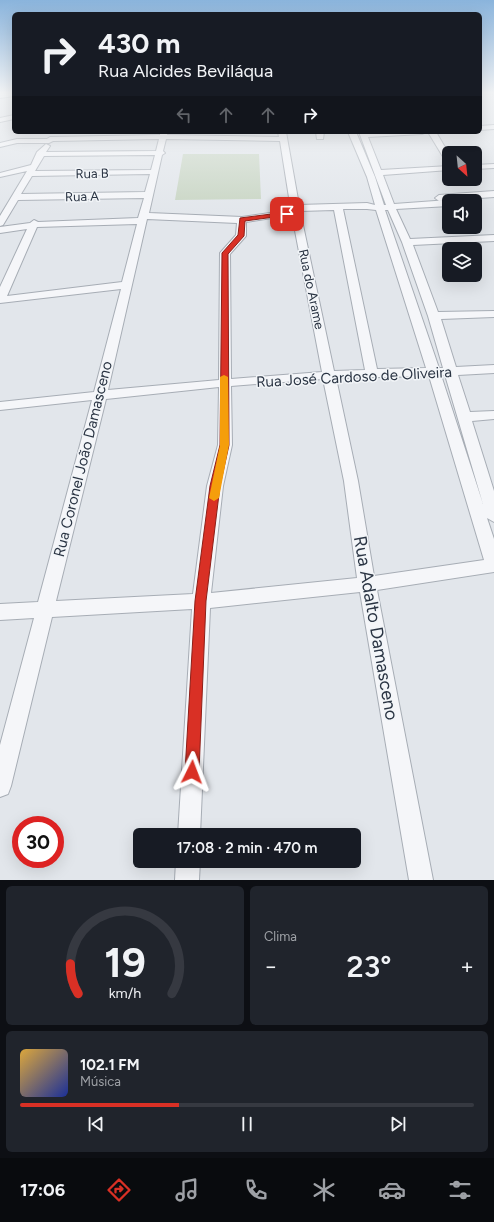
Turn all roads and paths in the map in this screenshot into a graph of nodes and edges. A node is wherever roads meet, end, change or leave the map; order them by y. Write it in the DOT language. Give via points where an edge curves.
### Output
graph roads {
  1 [pos="54,134"];
  2 [pos="353,134"];
  3 [pos="364,134"];
  4 [pos="433,134"];
  5 [pos="164,135"];
  6 [pos="229,135"];
  7 [pos="282,136"];
  8 [pos="49,140"];
  9 [pos="0,145"];
  10 [pos="442,148"];
  11 [pos="161,153"];
  12 [pos="40,154"];
  13 [pos="494,166"];
  14 [pos="482,167"];
  15 [pos="442,168"];
  16 [pos="30,170"];
  17 [pos="155,172"];
  18 [pos="378,172"];
  19 [pos="0,175"];
  20 [pos="494,194"];
  21 [pos="148,195"];
  22 [pos="15,199"];
  23 [pos="494,199"];
  24 [pos="482,200"];
  25 [pos="442,202"];
  26 [pos="0,204"];
  27 [pos="390,204"];
  28 [pos="374,205"];
  29 [pos="338,207"];
  30 [pos="296,210"];
  31 [pos="143,218"];
  32 [pos="242,220"];
  33 [pos="0,223"];
  34 [pos="34,223"];
  35 [pos="0,230"];
  36 [pos="494,238"];
  37 [pos="407,242"];
  38 [pos="126,284"];
  39 [pos="0,300"];
  40 [pos="494,314"];
  41 [pos="434,316"];
  42 [pos="494,369"];
  43 [pos="450,372"];
  44 [pos="434,373"];
  45 [pos="372,374"];
  46 [pos="329,375"];
  47 [pos="224,385"];
  48 [pos="100,395"];
  49 [pos="0,406"];
  50 [pos="494,415"];
  51 [pos="464,417"];
  52 [pos="494,516"];
  53 [pos="494,565"];
  54 [pos="367,584"];
  55 [pos="201,601"];
  56 [pos="45,610"];
  57 [pos="0,612"];
  58 [pos="0,786"];
  59 [pos="189,828"];
  60 [pos="188,868"];
  61 [pos="187,880"];
  62 [pos="421,880"];
  1 -- 8 [label="street"];
  2 -- 28 [label="street" via="371,178"];
  3 -- 18 [label="street"];
  4 -- 10 [label="street"];
  5 -- 6 [label="street"];
  5 -- 8 [label="street"];
  5 -- 11 [label="street, Rua Coronel João Damasceno"];
  6 -- 7 [label="street"];
  7 -- 30 [label="street, Rua do Arame"];
  8 -- 9 [label="street"];
  8 -- 12 [label="street"];
  11 -- 12 [label="street"];
  11 -- 17 [label="street, Rua Coronel João Damasceno"];
  12 -- 16 [label="street"];
  13 -- 14 [label="street"];
  15 -- 18 [label="street"];
  16 -- 17 [label="street, Rua B"];
  16 -- 19 [label="street, Rua B"];
  16 -- 22 [label="street"];
  17 -- 21 [label="street, Rua Coronel João Damasceno"];
  18 -- 27 [label="street"];
  20 -- 27 [label="street"];
  21 -- 22 [label="street, Rua A"];
  21 -- 31 [label="street, Rua Coronel João Damasceno"];
  22 -- 26 [label="street, Rua A"];
  22 -- 33 [label="street"];
  23 -- 24 [label="street"];
  25 -- 27 [label="street"];
  27 -- 28 [label="street"];
  27 -- 37 [label="street"];
  28 -- 29 [label="street"];
  28 -- 44 [label="street" via="416,315"];
  29 -- 30 [label="street"];
  29 -- 45 [label="street"];
  30 -- 32 [label="street"];
  30 -- 46 [label="street, Rua do Arame"];
  31 -- 32 [label="street"];
  31 -- 34 [label="street"];
  31 -- 38 [label="street, Rua Coronel João Damasceno"];
  32 -- 47 [label="street" via="241,236 225,253"];
  34 -- 35 [label="street"];
  34 -- 39 [label="street"];
  36 -- 37 [label="street"];
  37 -- 41 [label="street"];
  38 -- 39 [label="street"];
  38 -- 48 [label="street, Rua Coronel João Damasceno"];
  40 -- 41 [label="street"];
  41 -- 43 [label="street"];
  42 -- 43 [label="street, Rua José Cardoso de Oliveira"];
  43 -- 44 [label="street, Rua José Cardoso de Oliveira"];
  43 -- 51 [label="street"];
  44 -- 45 [label="street, Rua José Cardoso de Oliveira"];
  44 -- 53 [label="street"];
  45 -- 46 [label="street, Rua José Cardoso de Oliveira"];
  46 -- 47 [label="street, Rua José Cardoso de Oliveira"];
  46 -- 54 [label="street, Rua Adalto Damasceno"];
  47 -- 48 [label="street, Rua José Cardoso de Oliveira"];
  47 -- 55 [label="street" via="224,445 215,486"];
  48 -- 49 [label="street, Rua José Cardoso de Oliveira"];
  48 -- 56 [label="street, Rua Coronel João Damasceno"];
  50 -- 51 [label="street"];
  51 -- 52 [label="street"];
  53 -- 54 [label="street"];
  54 -- 55 [label="street"];
  54 -- 62 [label="street, Rua Adalto Damasceno"];
  55 -- 56 [label="street"];
  55 -- 59 [label="street"];
  56 -- 57 [label="street"];
  56 -- 58 [label="street, Rua Coronel João Damasceno"];
  60 -- 61 [label="street"];
}
